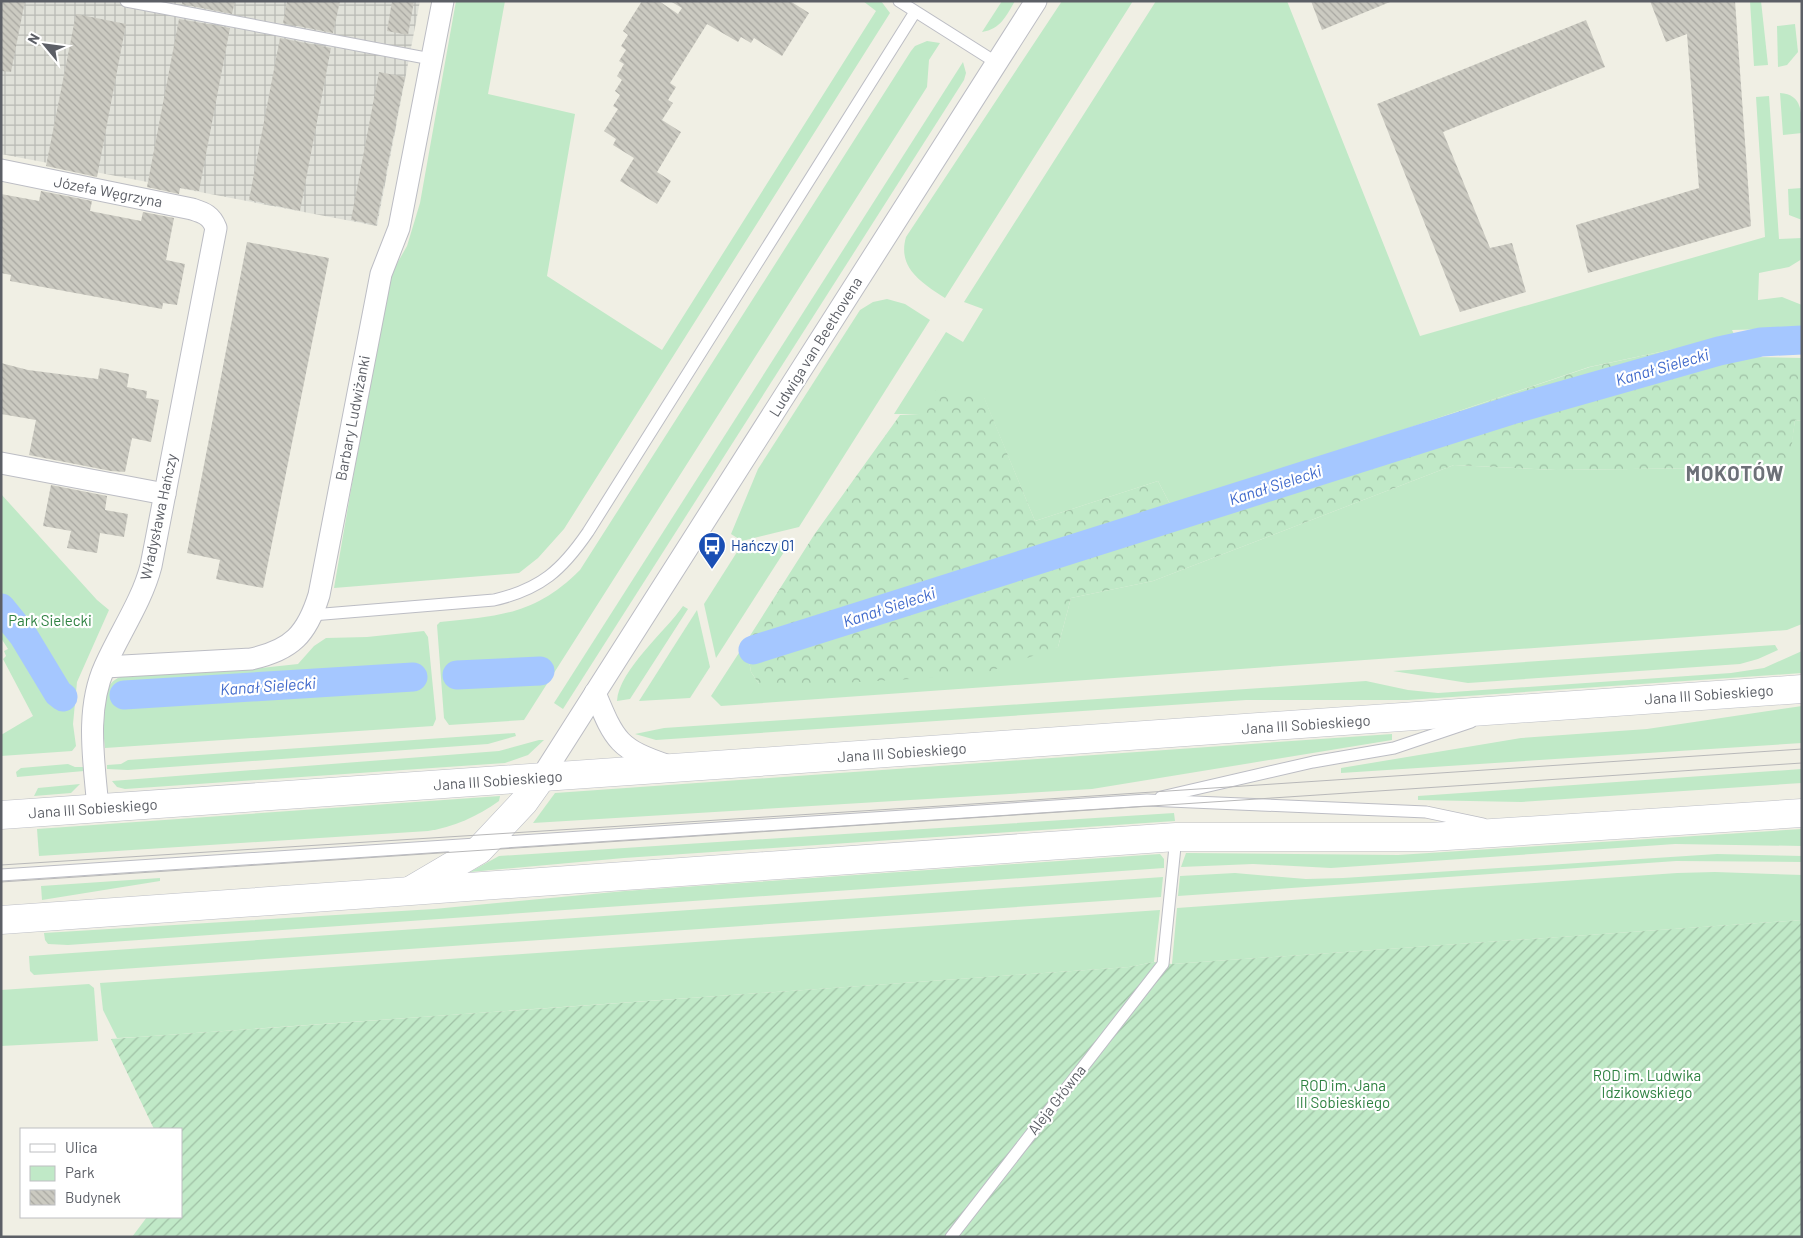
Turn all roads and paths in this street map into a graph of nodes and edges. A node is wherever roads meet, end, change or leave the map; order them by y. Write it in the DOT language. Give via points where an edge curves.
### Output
graph roads {
  1 [pos="126,1"];
  2 [pos="443,1"];
  3 [pos="899,1"];
  4 [pos="1036,1"];
  5 [pos="915,12"];
  6 [pos="431,59"];
  7 [pos="997,63"];
  8 [pos="1,170"];
  9 [pos="213,219"];
  10 [pos="1,463"];
  11 [pos="165,494"];
  12 [pos="312,615"];
  13 [pos="105,667"];
  14 [pos="1802,689"];
  15 [pos="595,693"];
  16 [pos="1514,709"];
  17 [pos="676,769"];
  18 [pos="541,778"];
  19 [pos="1147,800"];
  20 [pos="98,808"];
  21 [pos="1802,813"];
  22 [pos="1,815"];
  23 [pos="1521,832"];
  24 [pos="1176,837"];
  25 [pos="487,842"];
  26 [pos="1,874"];
  27 [pos="405,893"];
  28 [pos="1,920"];
  29 [pos="952,1237"];
  1 -- 6 [label="lane"];
  2 -- 6 [label="street, Barbary Ludwiżanki"];
  3 -- 5 [label="lane"];
  4 -- 7 [label="street, Ludwiga van Beethovena"];
  5 -- 7 [label="lane"];
  5 -- 12 [label="lane" via="593,523 563,565 535,587 494,600"];
  6 -- 12 [label="street, Barbary Ludwiżanki" via="399,228 381,274 319,595"];
  7 -- 15 [label="street, Ludwiga van Beethovena"];
  8 -- 9 [label="street, Józefa Węgrzyna" via="192,209"];
  9 -- 11 [label="street, Władysława Hańczy" via="215,240"];
  10 -- 11 [label="street"];
  11 -- 13 [label="street, Władysława Hańczy" via="148,576"];
  12 -- 13 [label="street, Barbary Ludwiżanki" via="295,641 265,656"];
  13 -- 20 [label="street, Władysława Hańczy" via="92,713"];
  14 -- 16 [label="main road, Jana III Sobieskiego"];
  15 -- 17 [label="street" via="620,743 644,758"];
  15 -- 18 [label="street, Ludwiga van Beethovena"];
  16 -- 17 [label="main road, Jana III Sobieskiego"];
  16 -- 19 [label="lane" via="1394,748 1313,762"];
  17 -- 18 [label="main road, Jana III Sobieskiego"];
  18 -- 20 [label="main road, Jana III Sobieskiego"];
  18 -- 25 [label="main road"];
  19 -- 23 [label="lane" via="1426,812"];
  19 -- 25 [label="lane"];
  20 -- 22 [label="main road, Jana III Sobieskiego"];
  21 -- 23 [label="main road"];
  23 -- 24 [label="main road" via="1378,838"];
  24 -- 27 [label="main road"];
  24 -- 29 [label="lane, Aleja Główna" via="1163,964"];
  25 -- 26 [label="lane"];
  25 -- 27 [label="main road" via="460,863"];
  27 -- 28 [label="main road"];
}
